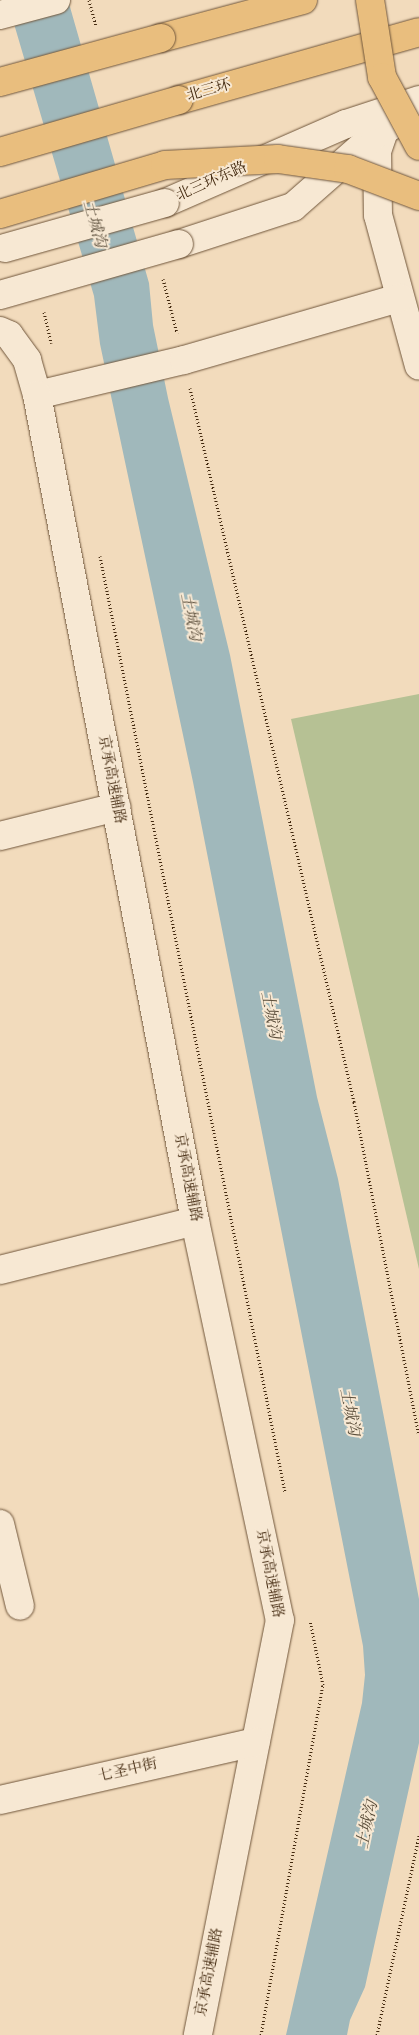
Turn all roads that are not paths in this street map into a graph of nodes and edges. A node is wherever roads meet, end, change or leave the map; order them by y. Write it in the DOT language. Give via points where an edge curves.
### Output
graph roads {
  1 [pos="56,0"];
  2 [pos="303,0"];
  3 [pos="370,0"];
  4 [pos="0,16"];
  5 [pos="419,32"];
  6 [pos="0,82"];
  7 [pos="419,100"];
  8 [pos="419,111"];
  9 [pos="384,130"];
  10 [pos="419,146"];
  11 [pos="0,152"];
  12 [pos="419,196"];
  13 [pos="0,214"];
  14 [pos="3,249"];
  15 [pos="0,295"];
  16 [pos="399,298"];
  17 [pos="0,331"];
  18 [pos="419,366"];
  19 [pos="37,395"];
  20 [pos="116,807"];
  21 [pos="0,836"];
  22 [pos="195,1221"];
  23 [pos="0,1270"];
  24 [pos="0,1524"];
  25 [pos="20,1606"];
  26 [pos="256,1742"];
  27 [pos="0,1800"];
  28 [pos="198,2035"];
  1 -- 4 [label="street"];
  2 -- 6 [label="highway, bridge"];
  3 -- 10 [label="highway, bridge" via="382,77"];
  5 -- 11 [label="highway, 北三环, bridge"];
  7 -- 14 [label="street, 北三环东路, bridge" via="346,124 165,203"];
  8 -- 9 [label="street"];
  9 -- 15 [label="street, bridge" via="293,207 179,244"];
  9 -- 16 [label="street" via="377,151 378,215"];
  12 -- 13 [label="highway, bridge" via="348,169 278,159 165,165"];
  16 -- 18 [label="street"];
  16 -- 19 [label="street" via="176,361"];
  17 -- 19 [label="street, 京承高速辅路" via="9,335 27,360"];
  19 -- 20 [label="street, 京承高速辅路"];
  20 -- 21 [label="street"];
  20 -- 22 [label="street, 京承高速辅路"];
  22 -- 23 [label="street"];
  22 -- 26 [label="street, 京承高速辅路" via="280,1620"];
  24 -- 25 [label="street"];
  26 -- 27 [label="street, 七圣中街"];
  26 -- 28 [label="street, 京承高速辅路"];
}
